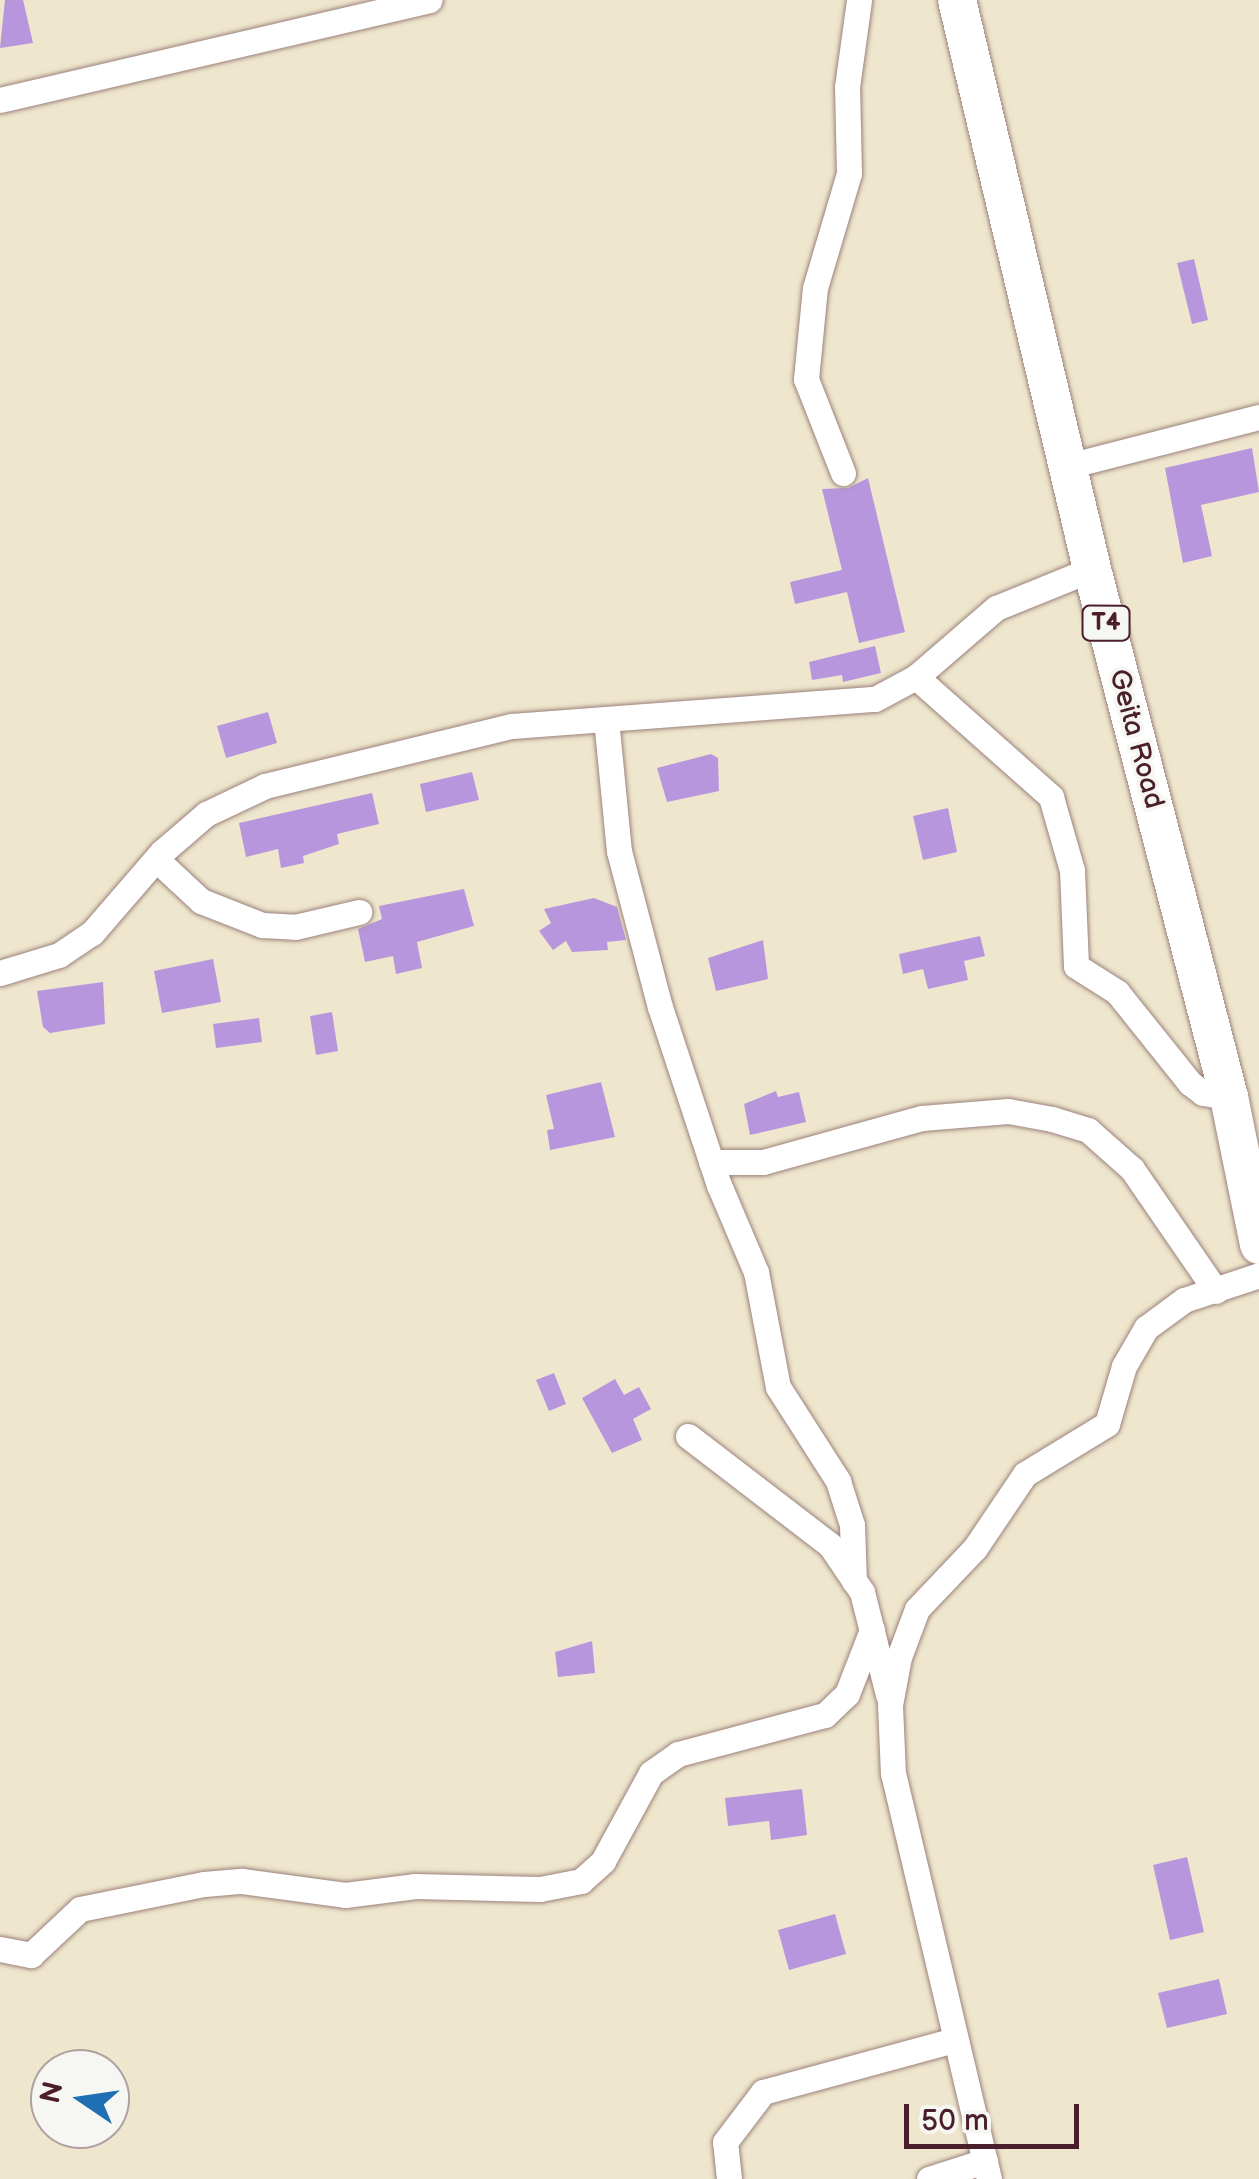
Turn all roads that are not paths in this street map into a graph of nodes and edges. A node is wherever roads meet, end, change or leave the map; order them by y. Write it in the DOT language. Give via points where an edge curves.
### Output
graph roads {
  1 [pos="428,0"];
  2 [pos="859,0"];
  3 [pos="957,0"];
  4 [pos="0,100"];
  5 [pos="1259,416"];
  6 [pos="1068,466"];
  7 [pos="844,473"];
  8 [pos="1092,569"];
  9 [pos="916,676"];
  10 [pos="606,719"];
  11 [pos="156,860"];
  12 [pos="358,912"];
  13 [pos="0,973"];
  14 [pos="1229,1096"];
  15 [pos="712,1162"];
  16 [pos="1259,1245"];
  17 [pos="1259,1275"];
  18 [pos="1216,1290"];
  19 [pos="688,1436"];
  20 [pos="854,1581"];
  21 [pos="872,1630"];
  22 [pos="890,1705"];
  23 [pos="0,1948"];
  24 [pos="955,2040"];
  25 [pos="987,2170"];
  26 [pos="729,2179"];
  27 [pos="928,2179"];
  1 -- 4 [label="street"];
  2 -- 7 [label="street" via="847,87 849,173 815,288 806,378"];
  3 -- 6 [label="highway, Geita Road / T4"];
  5 -- 6 [label="street"];
  6 -- 8 [label="highway, Geita Road / T4"];
  8 -- 9 [label="street" via="996,608"];
  8 -- 14 [label="highway, Geita Road / T4"];
  9 -- 10 [label="street" via="858,702"];
  9 -- 14 [label="street" via="1051,797 1072,870 1076,966 1117,992 1202,1093"];
  10 -- 11 [label="street" via="512,726 265,786 206,814"];
  10 -- 15 [label="street" via="619,852 660,1007"];
  11 -- 12 [label="street" via="201,900 249,922 296,927"];
  11 -- 13 [label="street" via="92,933 58,955"];
  14 -- 16 [label="highway, Geita Road / T4"];
  15 -- 18 [label="street" via="764,1162 922,1118 1008,1111 1052,1119 1088,1130 1132,1170"];
  15 -- 20 [label="street" via="756,1272 778,1387 838,1481 852,1525"];
  17 -- 18 [label="street"];
  18 -- 22 [label="street" via="1184,1300 1146,1328 1124,1366 1107,1424 1025,1474 974,1548 932,1588 905,1641"];
  19 -- 20 [label="street" via="830,1545"];
  20 -- 21 [label="street"];
  21 -- 22 [label="street"];
  21 -- 23 [label="street" via="847,1694 825,1715 678,1754 651,1772 603,1861 581,1881 540,1889 416,1886 345,1895 242,1881 204,1884 80,1909 31,1955"];
  22 -- 24 [label="street" via="892,1774 906,1848"];
  24 -- 25 [label="street"];
  24 -- 26 [label="street" via="763,2092 729,2132"];
  25 -- 27 [label="street"];
}
